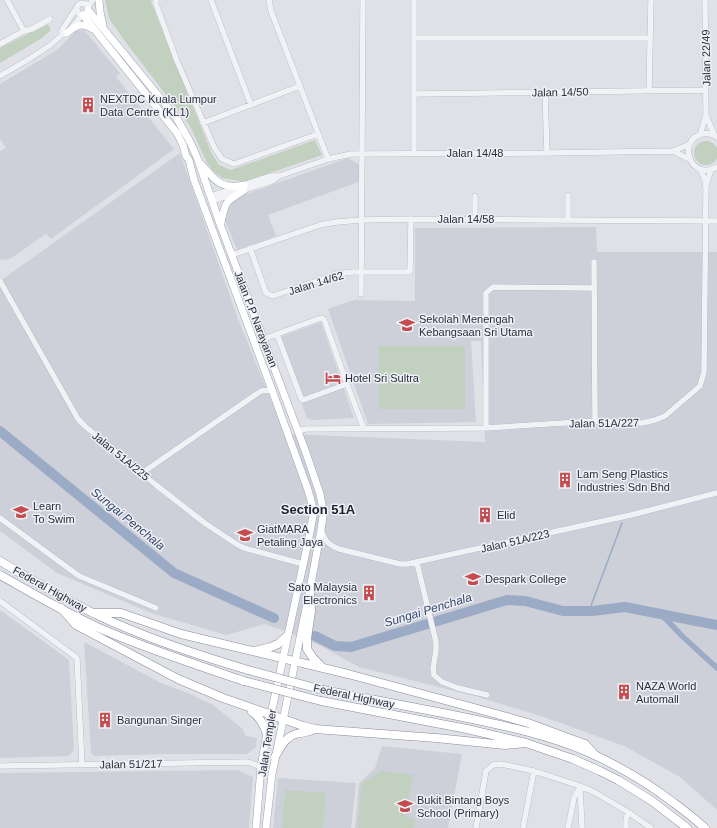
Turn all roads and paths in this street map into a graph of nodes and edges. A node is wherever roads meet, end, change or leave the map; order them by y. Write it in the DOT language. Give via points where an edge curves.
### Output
graph roads {
  1 [pos="7,0"];
  2 [pos="93,0"];
  3 [pos="99,0"];
  4 [pos="156,0"];
  5 [pos="211,0"];
  6 [pos="269,0"];
  7 [pos="363,0"];
  8 [pos="414,0"];
  9 [pos="651,0"];
  10 [pos="705,0"];
  11 [pos="79,3"];
  12 [pos="85,12"];
  13 [pos="50,19"];
  14 [pos="103,27"];
  15 [pos="94,30"];
  16 [pos="24,31"];
  17 [pos="64,34"];
  18 [pos="414,38"];
  19 [pos="650,38"];
  20 [pos="0,44"];
  21 [pos="0,76"];
  22 [pos="300,86"];
  23 [pos="706,90"];
  24 [pos="649,91"];
  25 [pos="545,92"];
  26 [pos="414,94"];
  27 [pos="251,105"];
  28 [pos="706,115"];
  29 [pos="203,123"];
  30 [pos="318,134"];
  31 [pos="700,135"];
  32 [pos="716,136"];
  33 [pos="690,144"];
  34 [pos="673,151"];
  35 [pos="362,153"];
  36 [pos="414,153"];
  37 [pos="547,153"];
  38 [pos="689,158"];
  39 [pos="328,159"];
  40 [pos="189,160"];
  41 [pos="198,160"];
  42 [pos="714,168"];
  43 [pos="700,169"];
  44 [pos="243,188"];
  45 [pos="706,188"];
  46 [pos="568,195"];
  47 [pos="475,196"];
  48 [pos="210,199"];
  49 [pos="411,219"];
  50 [pos="361,220"];
  51 [pos="475,220"];
  52 [pos="568,220"];
  53 [pos="706,221"];
  54 [pos="717,221"];
  55 [pos="211,224"];
  56 [pos="220,224"];
  57 [pos="250,248"];
  58 [pos="232,255"];
  59 [pos="594,262"];
  60 [pos="361,272"];
  61 [pos="0,281"];
  62 [pos="594,288"];
  63 [pos="361,293"];
  64 [pos="278,334"];
  65 [pos="264,339"];
  66 [pos="347,384"];
  67 [pos="272,390"];
  68 [pos="595,421"];
  69 [pos="486,428"];
  70 [pos="364,429"];
  71 [pos="298,431"];
  72 [pos="142,473"];
  73 [pos="717,492"];
  74 [pos="0,518"];
  75 [pos="321,530"];
  76 [pos="0,561"];
  77 [pos="417,563"];
  78 [pos="303,564"];
  79 [pos="0,575"];
  80 [pos="310,589"];
  81 [pos="0,602"];
  82 [pos="61,608"];
  83 [pos="156,608"];
  84 [pos="93,613"];
  85 [pos="287,636"];
  86 [pos="254,652"];
  87 [pos="283,658"];
  88 [pos="295,661"];
  89 [pos="324,668"];
  90 [pos="488,695"];
  91 [pos="223,698"];
  92 [pos="270,716"];
  93 [pos="283,720"];
  94 [pos="315,729"];
  95 [pos="267,733"];
  96 [pos="526,743"];
  97 [pos="595,756"];
  98 [pos="275,757"];
  99 [pos="82,765"];
  100 [pos="0,766"];
  101 [pos="261,767"];
  102 [pos="534,771"];
  103 [pos="580,786"];
  104 [pos="628,812"];
  105 [pos="256,828"];
  106 [pos="266,828"];
  107 [pos="476,828"];
  108 [pos="523,828"];
  109 [pos="568,828"];
  110 [pos="582,828"];
  111 [pos="626,828"];
  112 [pos="651,828"];
  113 [pos="687,828"];
  114 [pos="705,828"];
  1 -- 16 [label="street"];
  2 -- 12 [label="street"];
  3 -- 14 [label="main road"];
  4 -- 29 [label="street" via="177,61"];
  5 -- 27 [label="street"];
  6 -- 22 [label="street"];
  7 -- 35 [label="street"];
  8 -- 18 [label="street"];
  9 -- 19 [label="street"];
  10 -- 23 [label="street, Jalan 22/49"];
  11 -- 12 [label="street" via="86,4"];
  11 -- 12 [label="street" via="78,13"];
  11 -- 17 [label="street" via="62,30"];
  12 -- 14 [label="main road, Jalan P.P Narayanan"];
  12 -- 15 [label="main road, Jalan P.P Narayanan"];
  12 -- 17 [label="street"];
  13 -- 16 [label="street"];
  14 -- 41 [label="main road, Jalan P.P Narayanan" via="175,116"];
  15 -- 17 [label="main road" via="86,25 80,25"];
  15 -- 40 [label="main road, Jalan P.P Narayanan" via="177,134"];
  16 -- 20 [label="street"];
  17 -- 21 [label="street"];
  18 -- 19 [label="street"];
  18 -- 26 [label="street"];
  19 -- 24 [label="street"];
  22 -- 27 [label="street"];
  22 -- 30 [label="street"];
  23 -- 24 [label="street, Jalan 14/50"];
  23 -- 28 [label="street, Jalan 22/49"];
  24 -- 25 [label="street, Jalan 14/50"];
  25 -- 26 [label="street, Jalan 14/50"];
  25 -- 37 [label="street"];
  26 -- 36 [label="street"];
  27 -- 29 [label="street"];
  28 -- 31 [label="street, Jalan 22/49"];
  28 -- 32 [label="street, Jalan 22/49"];
  29 -- 30 [label="street" via="222,160 234,164"];
  30 -- 39 [label="street"];
  31 -- 32 [label="street"];
  31 -- 33 [label="street, Jalan 14/48"];
  33 -- 34 [label="street, Jalan 14/48"];
  33 -- 38 [label="street"];
  34 -- 37 [label="street, Jalan 14/48"];
  34 -- 38 [label="street, Jalan 14/48"];
  35 -- 36 [label="street, Jalan 14/48"];
  35 -- 39 [label="street, Jalan 14/48"];
  35 -- 50 [label="street"];
  36 -- 37 [label="street, Jalan 14/48"];
  38 -- 43 [label="street" via="695,167"];
  39 -- 44 [label="street, Jalan 14/48"];
  40 -- 48 [label="main road" via="204,197"];
  40 -- 55 [label="main road, Jalan P.P Narayanan"];
  41 -- 44 [label="main road" via="211,176 222,184"];
  41 -- 48 [label="main road, Jalan P.P Narayanan"];
  42 -- 43 [label="street"];
  42 -- 45 [label="street, Jalan 51A/227"];
  43 -- 45 [label="street, Jalan 51A/227"];
  44 -- 48 [label="street, Jalan 14/48"];
  44 -- 56 [label="main road" via="224,206"];
  45 -- 53 [label="street, Jalan 51A/227"];
  46 -- 52 [label="street"];
  47 -- 51 [label="street"];
  48 -- 55 [label="main road" via="207,206"];
  48 -- 56 [label="main road, Jalan P.P Narayanan"];
  49 -- 50 [label="street, Jalan 14/58"];
  49 -- 51 [label="street, Jalan 14/58"];
  49 -- 60 [label="street, Jalan 14/62" via="410,272"];
  50 -- 57 [label="street, Jalan 14/58" via="320,225"];
  50 -- 60 [label="street"];
  51 -- 52 [label="street, Jalan 14/58"];
  52 -- 53 [label="street, Jalan 14/58"];
  53 -- 54 [label="street, Jalan 14/58"];
  53 -- 68 [label="street, Jalan 51A/227" via="704,376 700,386 666,416 655,420 642,423"];
  55 -- 67 [label="main road, Jalan P.P Narayanan"];
  56 -- 58 [label="main road, Jalan P.P Narayanan"];
  57 -- 58 [label="street, Jalan 14/58"];
  57 -- 60 [label="street, Jalan 14/62" via="266,293 273,296 337,274"];
  58 -- 65 [label="main road, Jalan P.P Narayanan"];
  59 -- 62 [label="street"];
  60 -- 63 [label="street"];
  61 -- 72 [label="street, Jalan 51A/225" via="78,419"];
  62 -- 68 [label="street"];
  62 -- 69 [label="street" via="493,287 486,293"];
  64 -- 65 [label="street"];
  64 -- 66 [label="street" via="303,400"];
  64 -- 66 [label="street" via="324,319"];
  65 -- 71 [label="main road, Jalan P.P Narayanan"];
  66 -- 70 [label="street"];
  67 -- 72 [label="street" via="261,391"];
  67 -- 78 [label="main road, Jalan P.P Narayanan" via="312,504 313,516"];
  68 -- 69 [label="street, Jalan 51A/227"];
  69 -- 70 [label="street, Jalan 51A/227"];
  70 -- 71 [label="street, Jalan 51A/227"];
  71 -- 75 [label="main road, Jalan P.P Narayanan" via="320,494 323,516"];
  72 -- 78 [label="street, Jalan 51A/225" via="206,524 238,545"];
  73 -- 77 [label="street, Jalan 51A/223" via="631,515"];
  74 -- 83 [label="street" via="79,576"];
  75 -- 77 [label="street, Jalan 51A/223" via="330,545 339,549 400,564"];
  75 -- 80 [label="main road, Jalan P.P Narayanan"];
  76 -- 84 [label="highway, Federal Highway"];
  77 -- 90 [label="street" via="435,636 434,675 442,682 458,688"];
  78 -- 85 [label="main road, Jalan P.P Narayanan"];
  79 -- 82 [label="highway, Federal Highway"];
  80 -- 88 [label="main road, Jalan P.P Narayanan"];
  80 -- 89 [label="highway" via="311,611 307,649"];
  81 -- 99 [label="street" via="77,658"];
  82 -- 91 [label="highway" via="76,625 178,679"];
  82 -- 96 [label="highway, Federal Highway, bridge" via="128,640 244,681 321,701"];
  84 -- 86 [label="highway" via="121,613 181,634"];
  84 -- 97 [label="highway, Federal Highway, bridge" via="174,646 248,670 323,690 527,731"];
  85 -- 86 [label="highway" via="278,644"];
  85 -- 87 [label="main road, Jalan P.P Narayanan"];
  86 -- 87 [label="highway"];
  87 -- 88 [label="highway"];
  87 -- 92 [label="main road, Jalan Templer"];
  88 -- 89 [label="highway"];
  88 -- 93 [label="main road, Jalan Templer"];
  89 -- 97 [label="highway" via="528,723 585,744"];
  91 -- 92 [label="highway"];
  91 -- 95 [label="highway" via="257,714"];
  92 -- 93 [label="highway"];
  92 -- 95 [label="main road, Jalan Templer"];
  93 -- 94 [label="highway"];
  93 -- 98 [label="main road, Jalan Templer"];
  94 -- 96 [label="highway" via="505,746"];
  94 -- 98 [label="highway" via="291,736"];
  95 -- 101 [label="main road, Jalan Templer"];
  96 -- 113 [label="highway, Federal Highway" via="573,759 618,780 652,801"];
  97 -- 114 [label="highway, Federal Highway" via="658,791"];
  98 -- 106 [label="main road, Jalan Templer"];
  99 -- 100 [label="street, Jalan 51/217"];
  99 -- 101 [label="street, Jalan 51/217" via="246,762"];
  101 -- 105 [label="main road, Jalan Templer"];
  102 -- 103 [label="street"];
  102 -- 107 [label="street" via="501,764 493,765 486,771"];
  102 -- 108 [label="street"];
  103 -- 104 [label="street"];
  103 -- 109 [label="street" via="574,798"];
  103 -- 110 [label="street"];
  104 -- 111 [label="street"];
  104 -- 112 [label="street"];
}
